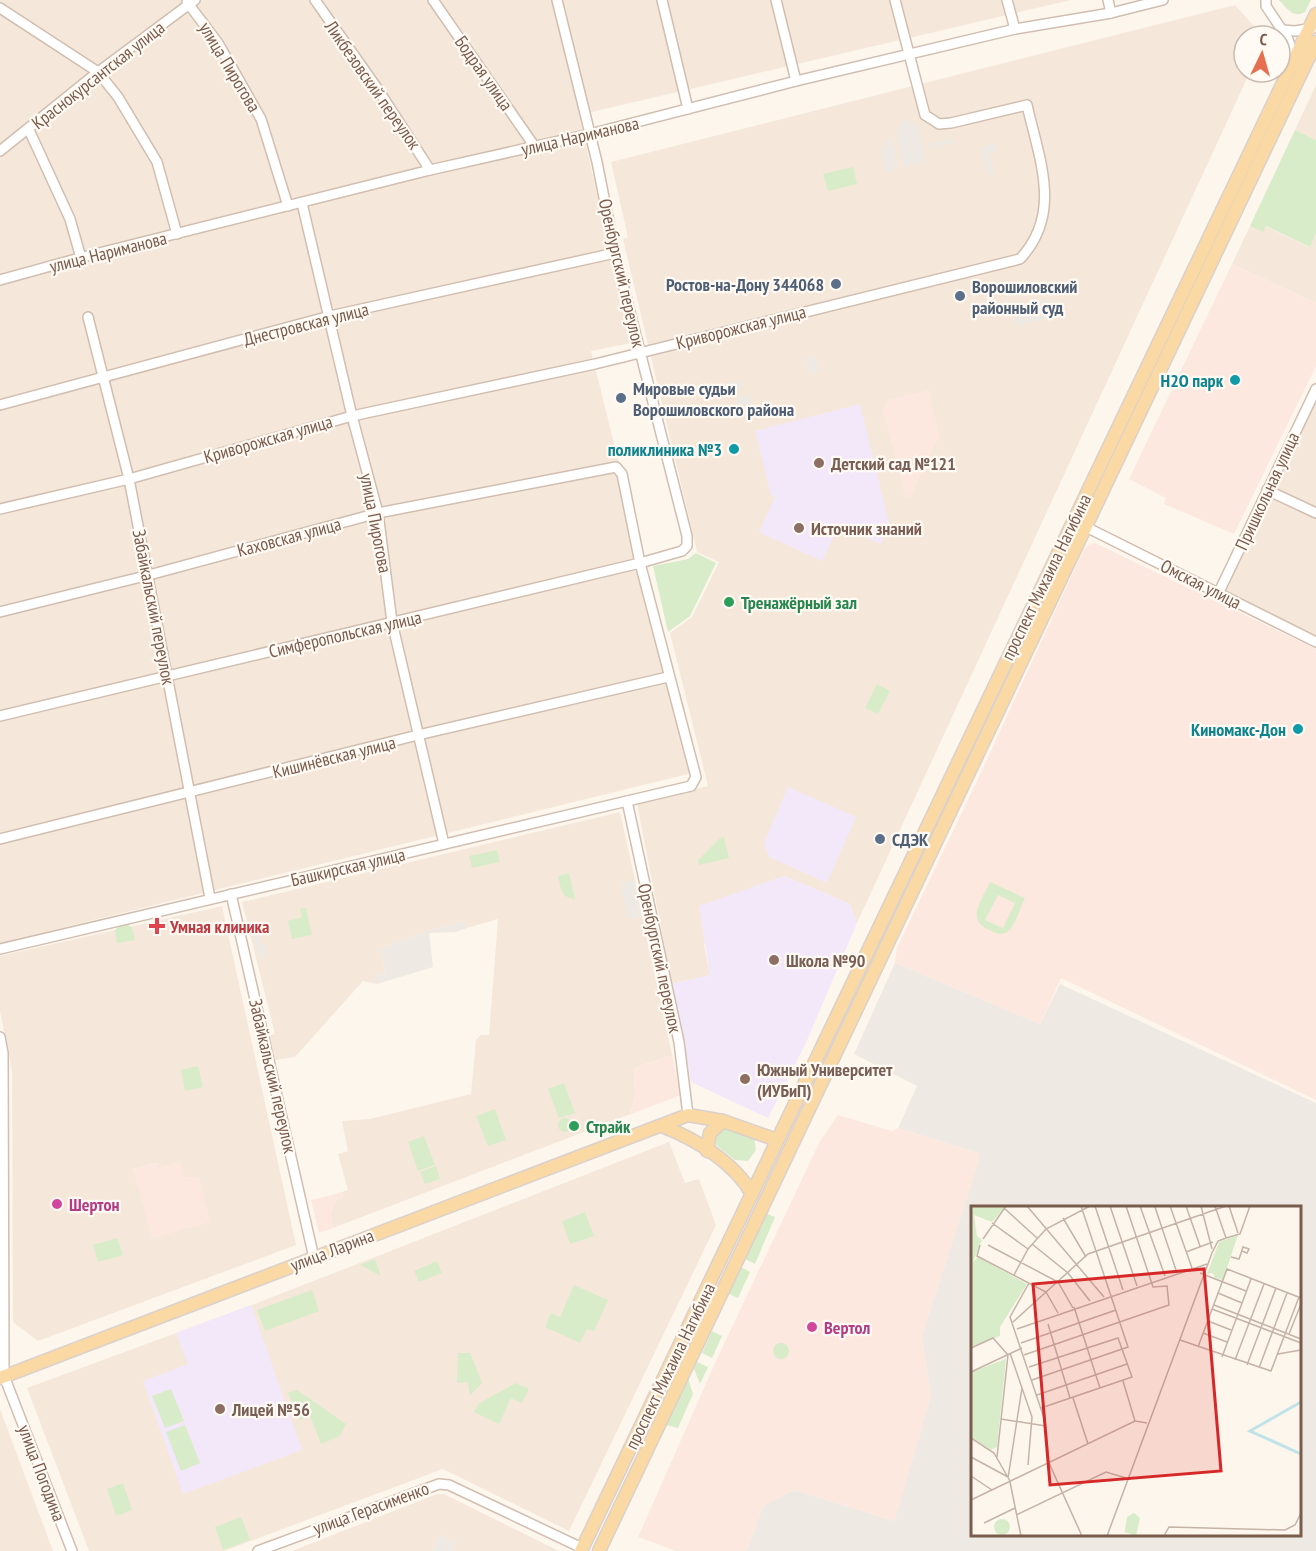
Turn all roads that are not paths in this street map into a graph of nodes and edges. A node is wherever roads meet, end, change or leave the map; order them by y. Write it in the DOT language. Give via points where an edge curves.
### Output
graph roads {
  1 [pos="315,0"];
  2 [pos="433,0"];
  3 [pos="557,0"];
  4 [pos="662,0"];
  5 [pos="776,0"];
  6 [pos="895,0"];
  7 [pos="1007,0"];
  8 [pos="1108,0"];
  9 [pos="1162,0"];
  10 [pos="190,1"];
  11 [pos="1264,2"];
  12 [pos="0,8"];
  13 [pos="1111,13"];
  14 [pos="1316,14"];
  15 [pos="1279,24"];
  16 [pos="1015,29"];
  17 [pos="1292,32"];
  18 [pos="1312,38"];
  19 [pos="1292,53"];
  20 [pos="909,55"];
  21 [pos="1294,58"];
  22 [pos="98,72"];
  23 [pos="796,81"];
  24 [pos="688,109"];
  25 [pos="29,130"];
  26 [pos="590,134"];
  27 [pos="534,147"];
  28 [pos="0,151"];
  29 [pos="430,170"];
  30 [pos="302,203"];
  31 [pos="288,206"];
  32 [pos="177,234"];
  33 [pos="615,254"];
  34 [pos="81,258"];
  35 [pos="0,280"];
  36 [pos="330,316"];
  37 [pos="88,317"];
  38 [pos="640,351"];
  39 [pos="104,379"];
  40 [pos="1314,395"];
  41 [pos="0,405"];
  42 [pos="352,416"];
  43 [pos="129,479"];
  44 [pos="1267,490"];
  45 [pos="0,509"];
  46 [pos="378,513"];
  47 [pos="1316,513"];
  48 [pos="1086,527"];
  49 [pos="687,546"];
  50 [pos="640,563"];
  51 [pos="149,575"];
  52 [pos="1218,594"];
  53 [pos="0,612"];
  54 [pos="392,622"];
  55 [pos="1316,642"];
  56 [pos="167,676"];
  57 [pos="668,677"];
  58 [pos="0,716"];
  59 [pos="418,735"];
  60 [pos="189,794"];
  61 [pos="627,801"];
  62 [pos="0,838"];
  63 [pos="444,844"];
  64 [pos="231,894"];
  65 [pos="210,898"];
  66 [pos="0,949"];
  67 [pos="0,1037"];
  68 [pos="2,1072"];
  69 [pos="1,1094"];
  70 [pos="688,1115"];
  71 [pos="723,1121"];
  72 [pos="662,1126"];
  73 [pos="688,1136"];
  74 [pos="777,1140"];
  75 [pos="707,1151"];
  76 [pos="784,1157"];
  77 [pos="743,1178"];
  78 [pos="774,1179"];
  79 [pos="758,1180"];
  80 [pos="752,1194"];
  81 [pos="314,1258"];
  82 [pos="1,1377"];
  83 [pos="581,1550"];
  84 [pos="72,1551"];
  85 [pos="258,1551"];
  86 [pos="599,1551"];
  1 -- 29 [label="street, Ликбезовский переулок"];
  2 -- 27 [label="street, Бодрая улица"];
  3 -- 26 [label="street, Оренбургский переулок"];
  4 -- 24 [label="street"];
  5 -- 23 [label="street"];
  6 -- 20 [label="street"];
  7 -- 16 [label="street"];
  8 -- 13 [label="street"];
  9 -- 13 [label="street, улица Нариманова"];
  10 -- 22 [label="street, Краснокурсантская улица"];
  10 -- 31 [label="street, улица Пирогова" via="261,119"];
  11 -- 15 [label="street"];
  12 -- 22 [label="street"];
  13 -- 16 [label="street, улица Нариманова"];
  14 -- 18 [label="main road, проспект Михаила Нагибина"];
  16 -- 20 [label="street, улица Нариманова"];
  17 -- 18 [label="street"];
  18 -- 21 [label="main road, проспект Михаила Нагибина"];
  18 -- 48 [label="main road, проспект Михаила Нагибина"];
  19 -- 21 [label="street"];
  20 -- 23 [label="street, улица Нариманова"];
  20 -- 38 [label="street, Криворожская улица" via="925,115 939,124 1027,105 1045,198 1041,226 1020,259"];
  21 -- 74 [label="main road, проспект Михаила Нагибина"];
  22 -- 25 [label="street, Краснокурсантская улица"];
  22 -- 32 [label="street" via="157,162"];
  23 -- 24 [label="street, улица Нариманова"];
  24 -- 26 [label="street, улица Нариманова"];
  25 -- 28 [label="street, Краснокурсантская улица"];
  25 -- 34 [label="street" via="70,219"];
  26 -- 27 [label="street, улица Нариманова"];
  26 -- 33 [label="street, Оренбургский переулок"];
  27 -- 29 [label="street, улица Нариманова"];
  29 -- 30 [label="street, улица Нариманова"];
  30 -- 31 [label="street, улица Нариманова"];
  30 -- 36 [label="street, улица Пирогова"];
  31 -- 32 [label="street, улица Нариманова"];
  32 -- 34 [label="street, улица Нариманова"];
  33 -- 36 [label="street, Днестровская улица"];
  33 -- 38 [label="street, Оренбургский переулок"];
  34 -- 35 [label="street, улица Нариманова"];
  36 -- 39 [label="street, Днестровская улица"];
  36 -- 42 [label="street, улица Пирогова"];
  37 -- 39 [label="street, Забайкальский переулок"];
  38 -- 42 [label="street, Криворожская улица"];
  38 -- 49 [label="street, Оренбургский переулок"];
  39 -- 41 [label="street, Днестровская улица"];
  39 -- 43 [label="street, Забайкальский переулок"];
  40 -- 44 [label="street, Пришкольная улица"];
  42 -- 43 [label="street, Криворожская улица"];
  42 -- 46 [label="street, улица Пирогова"];
  43 -- 45 [label="street, Криворожская улица"];
  43 -- 51 [label="street, Забайкальский переулок"];
  44 -- 47 [label="street"];
  44 -- 52 [label="street, Пришкольная улица"];
  46 -- 50 [label="street, Каховская улица" via="616,467 622,474"];
  46 -- 51 [label="street, Каховская улица"];
  46 -- 54 [label="street, улица Пирогова"];
  48 -- 52 [label="street, Омская улица"];
  48 -- 76 [label="main road, проспект Михаила Нагибина"];
  49 -- 50 [label="street, Симферопольская улица" via="682,551"];
  50 -- 54 [label="street, Симферопольская улица"];
  50 -- 57 [label="street"];
  51 -- 53 [label="street, Каховская улица"];
  51 -- 56 [label="street, Забайкальский переулок"];
  52 -- 55 [label="street, Омская улица"];
  54 -- 56 [label="street, Симферопольская улица"];
  54 -- 59 [label="street, улица Пирогова"];
  56 -- 58 [label="street, Симферопольская улица"];
  56 -- 60 [label="street, Забайкальский переулок"];
  57 -- 59 [label="street, Кишинёвская улица"];
  57 -- 61 [label="street, Башкирская улица" via="696,782"];
  59 -- 60 [label="street, Кишинёвская улица"];
  59 -- 63 [label="street, улица Пирогова"];
  60 -- 62 [label="street, Кишинёвская улица"];
  60 -- 65 [label="street, Забайкальский переулок"];
  61 -- 63 [label="street, Башкирская улица"];
  61 -- 70 [label="street, Оренбургский переулок" via="679,1042"];
  63 -- 64 [label="street, Башкирская улица"];
  64 -- 65 [label="street, Башкирская улица"];
  64 -- 81 [label="street, Забайкальский переулок"];
  65 -- 66 [label="street, Башкирская улица"];
  67 -- 68 [label="street, улица Погодина"];
  68 -- 69 [label="street, улица Погодина"];
  69 -- 82 [label="street, улица Погодина"];
  70 -- 71 [label="main road"];
  70 -- 72 [label="main road, улица Ларина"];
  70 -- 73 [label="main road"];
  71 -- 74 [label="main road"];
  71 -- 75 [label="main road" via="710,1132"];
  72 -- 73 [label="main road"];
  72 -- 81 [label="main road, улица Ларина"];
  73 -- 75 [label="main road"];
  74 -- 76 [label="main road"];
  74 -- 79 [label="main road, проспект Михаила Нагибина"];
  75 -- 77 [label="main road"];
  76 -- 78 [label="main road, проспект Михаила Нагибина"];
  77 -- 79 [label="main road"];
  77 -- 80 [label="main road"];
  78 -- 79 [label="main road"];
  78 -- 86 [label="main road, проспект Михаила Нагибина"];
  79 -- 80 [label="main road, проспект Михаила Нагибина"];
  80 -- 83 [label="main road, проспект Михаила Нагибина"];
  81 -- 82 [label="main road, улица Ларина"];
  82 -- 84 [label="street, улица Погодина"];
  83 -- 85 [label="street, улица Герасименко" via="440,1484"];
}
